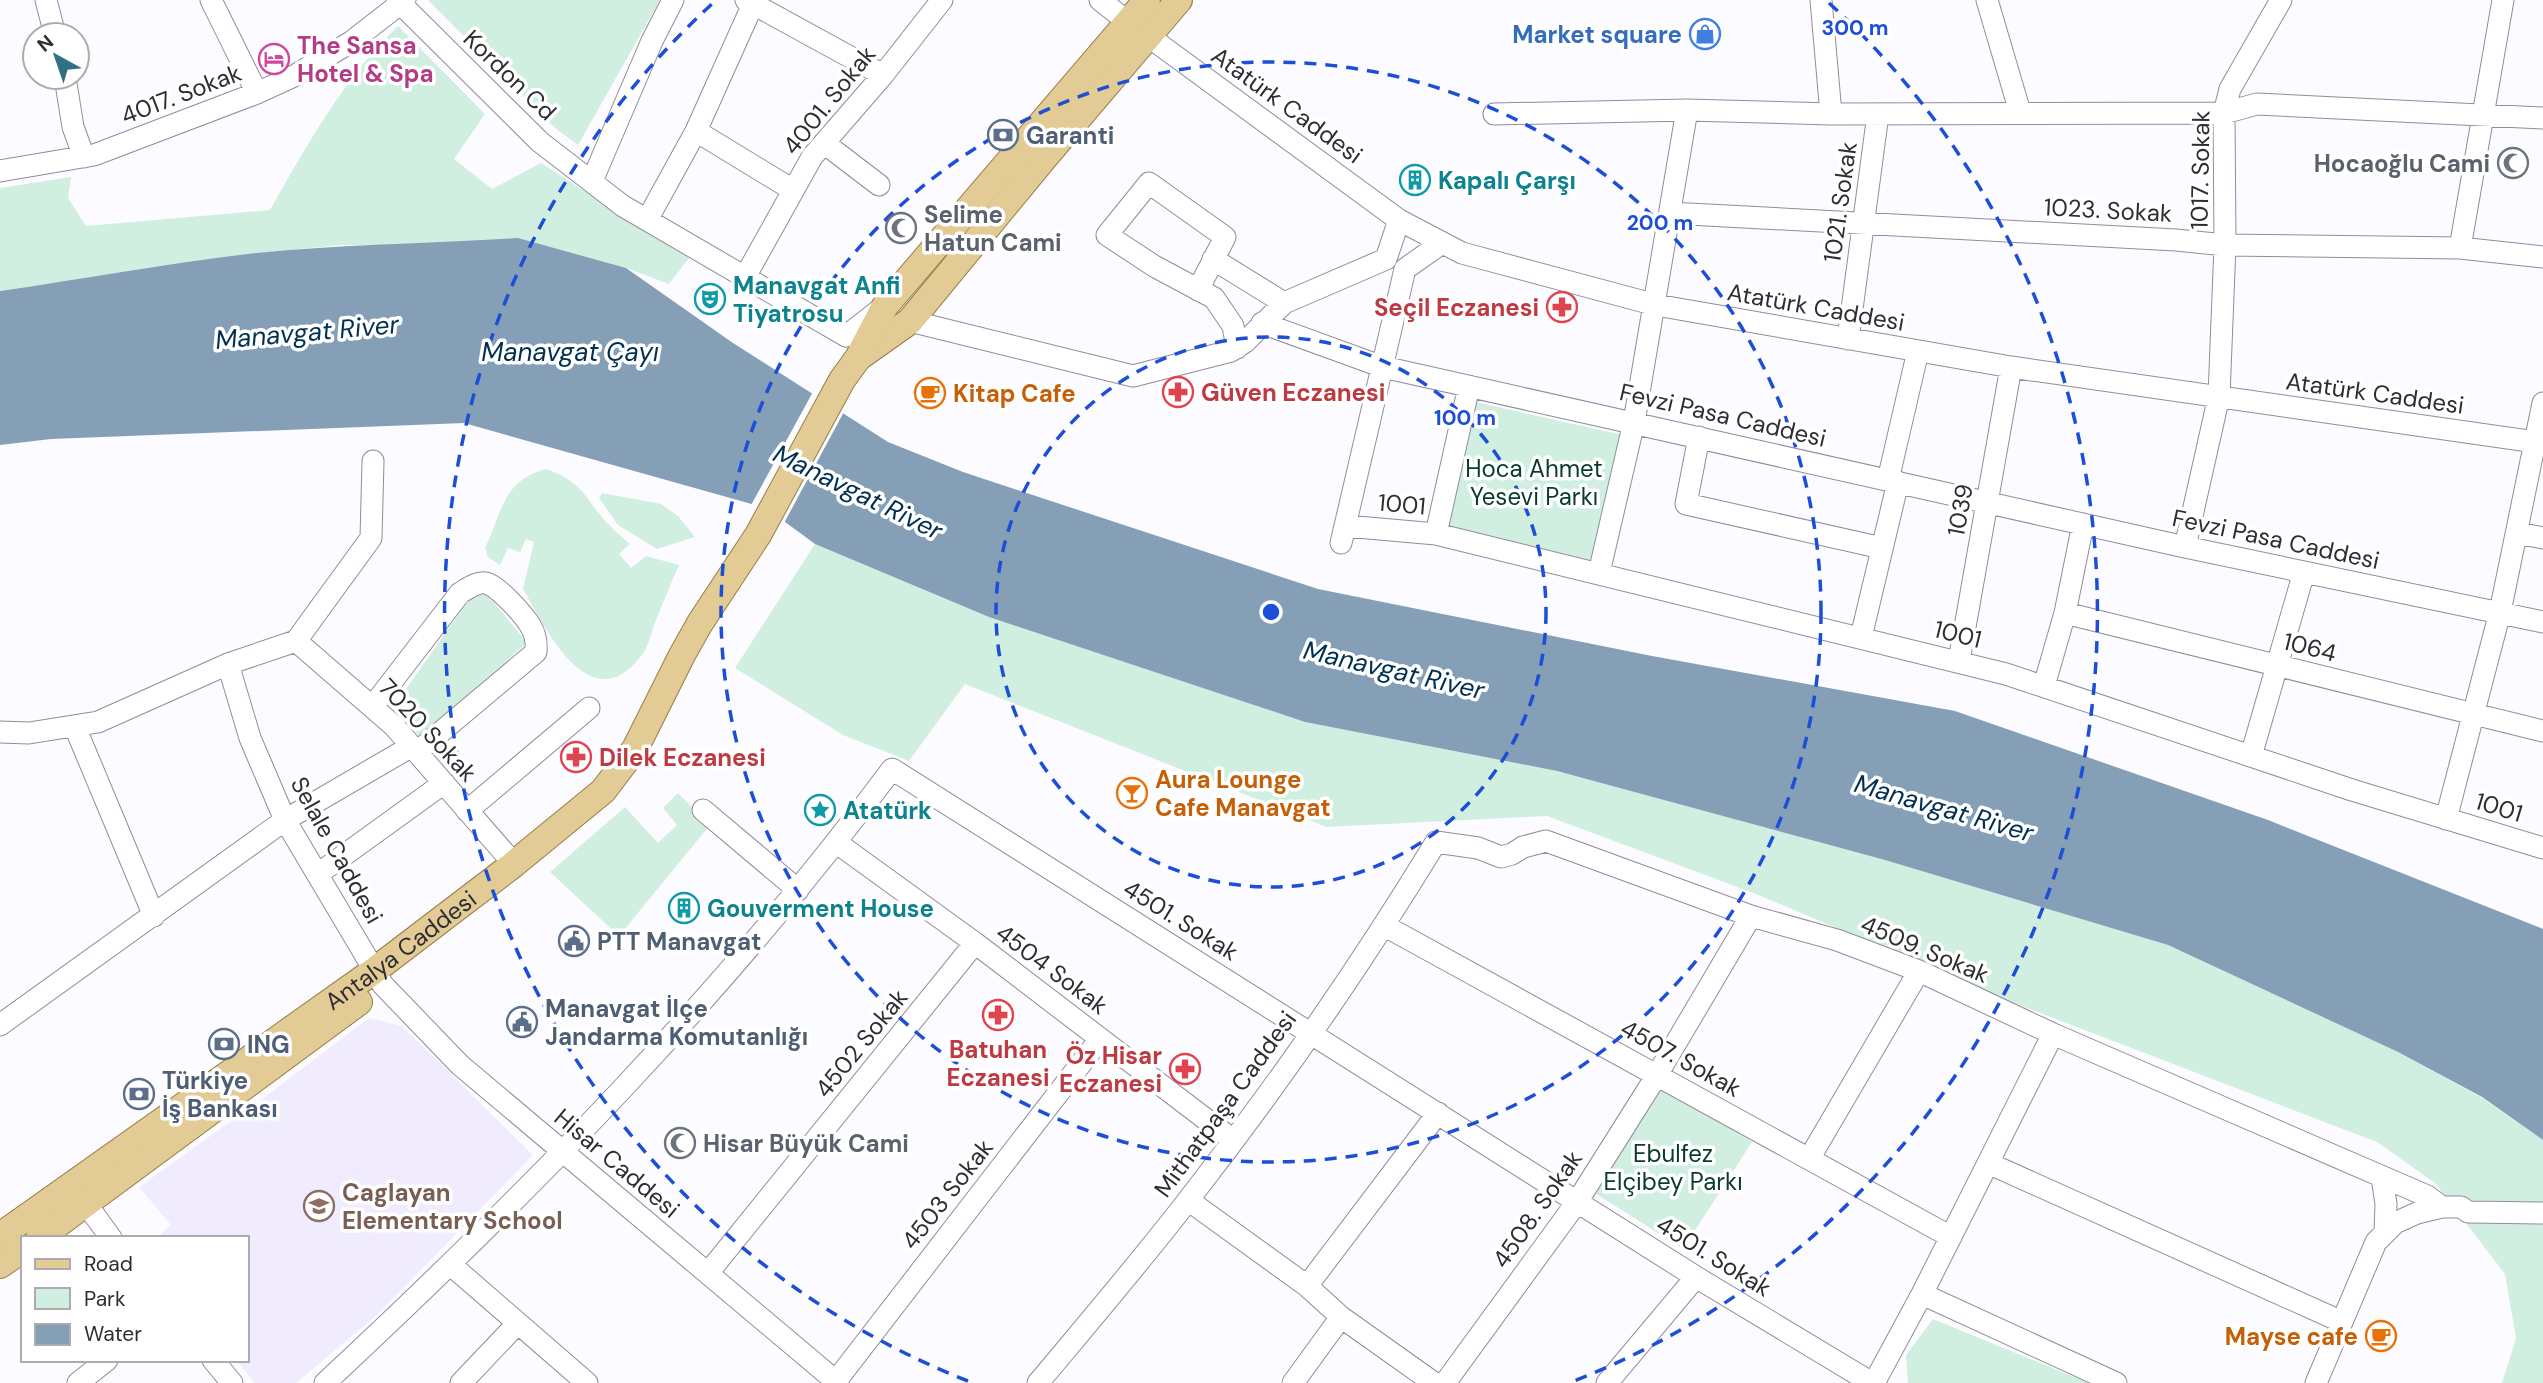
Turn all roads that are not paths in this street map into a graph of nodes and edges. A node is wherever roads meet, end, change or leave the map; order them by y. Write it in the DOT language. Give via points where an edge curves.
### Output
graph roads {
  1 [pos="46,0"];
  2 [pos="211,0"];
  3 [pos="673,0"];
  4 [pos="942,0"];
  5 [pos="1100,0"];
  6 [pos="1147,0"];
  7 [pos="1179,0"];
  8 [pos="1821,0"];
  9 [pos="1987,0"];
  10 [pos="2281,0"];
  11 [pos="2503,0"];
  12 [pos="401,1"];
  13 [pos="752,1"];
  14 [pos="51,21"];
  15 [pos="1138,29"];
  16 [pos="883,75"];
  17 [pos="67,91"];
  18 [pos="257,93"];
  19 [pos="1687,110"];
  20 [pos="2020,112"];
  21 [pos="2224,113"];
  22 [pos="1494,114"];
  23 [pos="1831,114"];
  24 [pos="1878,114"];
  25 [pos="2483,115"];
  26 [pos="2543,118"];
  27 [pos="696,131"];
  28 [pos="824,143"];
  29 [pos="84,157"];
  30 [pos="0,171"];
  31 [pos="592,181"];
  32 [pos="879,185"];
  33 [pos="793,190"];
  34 [pos="1670,213"];
  35 [pos="647,220"];
  36 [pos="1399,220"];
  37 [pos="1864,224"];
  38 [pos="1442,243"];
  39 [pos="2225,245"];
  40 [pos="2460,248"];
  41 [pos="2543,257"];
  42 [pos="1213,259"];
  43 [pos="745,277"];
  44 [pos="1198,290"];
  45 [pos="1284,303"];
  46 [pos="1656,305"];
  47 [pos="885,306"];
  48 [pos="909,321"];
  49 [pos="1262,323"];
  50 [pos="1847,339"];
  51 [pos="1237,348"];
  52 [pos="1918,351"];
  53 [pos="858,358"];
  54 [pos="1383,367"];
  55 [pos="2011,368"];
  56 [pos="1469,386"];
  57 [pos="2219,396"];
  58 [pos="2543,403"];
  59 [pos="1634,422"];
  60 [pos="1699,437"];
  61 [pos="2540,443"];
  62 [pos="373,461"];
  63 [pos="1893,481"];
  64 [pos="1988,502"];
  65 [pos="2083,524"];
  66 [pos="2517,533"];
  67 [pos="1436,534"];
  68 [pos="2543,538"];
  69 [pos="2185,547"];
  70 [pos="1882,548"];
  71 [pos="2304,572"];
  72 [pos="1599,573"];
  73 [pos="723,591"];
  74 [pos="2065,612"];
  75 [pos="2500,612"];
  76 [pos="2543,622"];
  77 [pos="1861,637"];
  78 [pos="296,640"];
  79 [pos="1959,662"];
  80 [pos="228,664"];
  81 [pos="2277,666"];
  82 [pos="2043,686"];
  83 [pos="373,706"];
  84 [pos="589,708"];
  85 [pos="2475,714"];
  86 [pos="75,727"];
  87 [pos="2543,731"];
  88 [pos="0,732"];
  89 [pos="414,749"];
  90 [pos="2251,756"];
  91 [pos="444,783"];
  92 [pos="703,810"];
  93 [pos="467,811"];
  94 [pos="2446,819"];
  95 [pos="285,820"];
  96 [pos="1436,842"];
  97 [pos="837,843"];
  98 [pos="2543,848"];
  99 [pos="514,864"];
  100 [pos="318,874"];
  101 [pos="798,890"];
  102 [pos="154,916"];
  103 [pos="1751,916"];
  104 [pos="1385,926"];
  105 [pos="975,943"];
  106 [pos="1919,971"];
  107 [pos="379,977"];
  108 [pos="0,1025"];
  109 [pos="1311,1033"];
  110 [pos="2053,1034"];
  111 [pos="1100,1039"];
  112 [pos="1657,1075"];
  113 [pos="1438,1113"];
  114 [pos="1233,1140"];
  115 [pos="561,1151"];
  116 [pos="1809,1159"];
  117 [pos="1988,1163"];
  118 [pos="2382,1177"];
  119 [pos="1188,1200"];
  120 [pos="1577,1202"];
  121 [pos="87,1205"];
  122 [pos="2442,1207"];
  123 [pos="2468,1212"];
  124 [pos="2543,1213"];
  125 [pos="2385,1231"];
  126 [pos="0,1236"];
  127 [pos="42,1236"];
  128 [pos="110,1236"];
  129 [pos="1951,1237"];
  130 [pos="21,1250"];
  131 [pos="0,1265"];
  132 [pos="451,1265"];
  133 [pos="708,1273"];
  134 [pos="1696,1276"];
  135 [pos="1307,1286"];
  136 [pos="1922,1294"];
  137 [pos="1341,1317"];
  138 [pos="2340,1321"];
  139 [pos="518,1323"];
  140 [pos="104,1362"];
  141 [pos="215,1362"];
  142 [pos="837,1382"];
  143 [pos="78,1383"];
  144 [pos="232,1383"];
  145 [pos="325,1383"];
  146 [pos="461,1383"];
  147 [pos="587,1383"];
  148 [pos="1038,1383"];
  149 [pos="1293,1383"];
  150 [pos="1434,1383"];
  151 [pos="1445,1383"];
  152 [pos="1607,1383"];
  153 [pos="1873,1383"];
  154 [pos="2116,1383"];
  155 [pos="2316,1383"];
  156 [pos="2327,1383"];
  1 -- 14 [label="street"];
  2 -- 18 [label="street"];
  3 -- 31 [label="street"];
  4 -- 16 [label="street, 4001. Sokak"];
  5 -- 15 [label="street, Atatürk Caddesi"];
  6 -- 15 [label="main road"];
  7 -- 15 [label="main road"];
  8 -- 23 [label="street"];
  9 -- 20 [label="street"];
  10 -- 21 [label="street, 1017. Sokak" via="2230,89"];
  11 -- 25 [label="street"];
  12 -- 18 [label="street, 4017. Sokak" via="351,42"];
  12 -- 31 [label="street, Kordon Cd" via="540,142"];
  13 -- 16 [label="street"];
  13 -- 27 [label="street"];
  15 -- 36 [label="street, Atatürk Caddesi"];
  15 -- 47 [label="main road"];
  15 -- 48 [label="main road" via="1045,157"];
  16 -- 28 [label="street, 4001. Sokak"];
  17 -- 29 [label="street"];
  18 -- 29 [label="street, 4017. Sokak"];
  19 -- 22 [label="street"];
  19 -- 23 [label="street"];
  19 -- 34 [label="street"];
  20 -- 21 [label="street"];
  20 -- 24 [label="street"];
  21 -- 25 [label="street" via="2257,104"];
  21 -- 39 [label="street, 1017. Sokak"];
  23 -- 24 [label="street"];
  24 -- 37 [label="street, 1021. Sokak"];
  25 -- 26 [label="street"];
  25 -- 40 [label="street"];
  27 -- 33 [label="street"];
  27 -- 35 [label="street"];
  28 -- 32 [label="street"];
  28 -- 33 [label="street, 4001. Sokak"];
  29 -- 30 [label="street, 4017. Sokak"];
  31 -- 35 [label="street, Kordon Cd"];
  33 -- 43 [label="street, 4001. Sokak"];
  34 -- 37 [label="street, 1023. Sokak"];
  34 -- 46 [label="street"];
  35 -- 43 [label="street, Kordon Cd"];
  36 -- 38 [label="street, Atatürk Caddesi"];
  36 -- 45 [label="street" via="1386,259"];
  37 -- 39 [label="street, 1023. Sokak"];
  37 -- 50 [label="street, 1021. Sokak"];
  38 -- 46 [label="street, Atatürk Caddesi" via="1462,253"];
  38 -- 54 [label="street" via="1405,270"];
  39 -- 40 [label="street, 1023. Sokak"];
  39 -- 57 [label="street, 1017. Sokak"];
  40 -- 41 [label="street, 1023. Sokak"];
  42 -- 44 [label="street"];
  42 -- 44 [label="street" via="1225,237 1149,183 1107,235"];
  42 -- 45 [label="street"];
  43 -- 47 [label="street, Kordon Cd" via="846,336"];
  44 -- 51 [label="street" via="1214,298 1233,326"];
  45 -- 49 [label="street"];
  46 -- 50 [label="street, Atatürk Caddesi"];
  46 -- 59 [label="street"];
  47 -- 53 [label="main road"];
  48 -- 51 [label="street" via="1133,376"];
  48 -- 53 [label="main road"];
  49 -- 51 [label="street"];
  49 -- 54 [label="street, Fevzi Pasa Caddesi"];
  50 -- 52 [label="street, Atatürk Caddesi"];
  52 -- 55 [label="street, Atatürk Caddesi"];
  52 -- 63 [label="street"];
  53 -- 73 [label="main road, Antalya Caddesi"];
  54 -- 56 [label="street, Fevzi Pasa Caddesi"];
  54 -- 67 [label="street, 1001" via="1343,535"];
  55 -- 57 [label="street, Atatürk Caddesi"];
  55 -- 64 [label="street, 1039"];
  56 -- 59 [label="street, Fevzi Pasa Caddesi"];
  56 -- 67 [label="street"];
  57 -- 61 [label="street, Atatürk Caddesi"];
  57 -- 69 [label="street, 1017. Sokak"];
  58 -- 61 [label="street"];
  59 -- 60 [label="street, Fevzi Pasa Caddesi"];
  59 -- 72 [label="street"];
  60 -- 63 [label="street, Fevzi Pasa Caddesi"];
  60 -- 70 [label="street" via="1686,505"];
  61 -- 66 [label="street"];
  62 -- 78 [label="street" via="371,538"];
  63 -- 64 [label="street, Fevzi Pasa Caddesi"];
  63 -- 70 [label="street"];
  64 -- 65 [label="street, Fevzi Pasa Caddesi"];
  64 -- 79 [label="street, 1039"];
  65 -- 69 [label="street, Fevzi Pasa Caddesi"];
  65 -- 74 [label="street"];
  66 -- 68 [label="street"];
  66 -- 75 [label="street"];
  67 -- 72 [label="street, 1001"];
  69 -- 71 [label="street, Fevzi Pasa Caddesi"];
  70 -- 77 [label="street"];
  71 -- 75 [label="street, Fevzi Pasa Caddesi"];
  71 -- 81 [label="street"];
  72 -- 77 [label="street, 1001"];
  73 -- 99 [label="main road, Antalya Caddesi" via="694,634 635,749 603,791"];
  73 -- 107 [label="main road, Antalya Caddesi" via="645,755 617,797 532,868"];
  74 -- 81 [label="street, 1064"];
  74 -- 82 [label="street"];
  75 -- 76 [label="street, Fevzi Pasa Caddesi"];
  75 -- 85 [label="street"];
  77 -- 79 [label="street, 1001"];
  78 -- 80 [label="street"];
  78 -- 83 [label="street, 7020 Sokak"];
  79 -- 82 [label="street, 1001"];
  80 -- 86 [label="street" via="98,722"];
  80 -- 95 [label="street, Selale Caddesi" via="250,738"];
  81 -- 85 [label="street, 1064"];
  81 -- 90 [label="street"];
  82 -- 90 [label="street, 1001"];
  83 -- 89 [label="street, 7020 Sokak"];
  83 -- 89 [label="street" via="460,593 485,583 512,605 530,626 536,652"];
  84 -- 93 [label="street"];
  85 -- 87 [label="street, 1064"];
  85 -- 94 [label="street"];
  86 -- 88 [label="street"];
  86 -- 102 [label="street"];
  89 -- 91 [label="street, 7020 Sokak"];
  89 -- 95 [label="street"];
  90 -- 94 [label="street, 1001"];
  91 -- 93 [label="street, 7020 Sokak"];
  91 -- 100 [label="street"];
  92 -- 101 [label="street"];
  93 -- 99 [label="street, 7020 Sokak"];
  94 -- 98 [label="street, 1001"];
  95 -- 100 [label="street, Selale Caddesi"];
  95 -- 102 [label="street"];
  96 -- 103 [label="street, 4509. Sokak" via="1478,848 1501,857 1546,841"];
  96 -- 104 [label="street, Mithatpaşa Caddesi"];
  97 -- 101 [label="street, 4501. Sokak"];
  97 -- 105 [label="street, 4504 Sokak"];
  97 -- 109 [label="street, 4501. Sokak" via="892,769"];
  99 -- 107 [label="main road, Antalya Caddesi"];
  100 -- 107 [label="street, Selale Caddesi"];
  101 -- 115 [label="street, 4501. Sokak" via="696,1010"];
  102 -- 108 [label="street"];
  103 -- 106 [label="street, 4509. Sokak" via="1837,940"];
  103 -- 112 [label="street, 4508. Sokak"];
  104 -- 109 [label="street, Mithatpaşa Caddesi"];
  104 -- 112 [label="street, 4507. Sokak"];
  105 -- 111 [label="street, 4504 Sokak"];
  105 -- 133 [label="street, 4502 Sokak"];
  106 -- 110 [label="street, 4509. Sokak"];
  106 -- 116 [label="street"];
  107 -- 115 [label="street, Hisar Caddesi" via="460,1065"];
  107 -- 121 [label="main road, Antalya Caddesi"];
  107 -- 126 [label="main road, Antalya Caddesi"];
  109 -- 113 [label="street, 4501. Sokak"];
  109 -- 114 [label="street, Mithatpaşa Caddesi"];
  110 -- 117 [label="street"];
  110 -- 118 [label="street, 4509. Sokak"];
  111 -- 114 [label="street, 4504 Sokak"];
  111 -- 142 [label="street, 4503 Sokak"];
  112 -- 116 [label="street, 4507. Sokak"];
  112 -- 120 [label="street, 4508. Sokak"];
  113 -- 120 [label="street, 4501. Sokak"];
  113 -- 135 [label="street"];
  114 -- 119 [label="street, Mithatpaşa Caddesi"];
  115 -- 132 [label="street, 4501. Sokak"];
  115 -- 133 [label="street, Hisar Caddesi"];
  116 -- 129 [label="street, 4507. Sokak"];
  117 -- 129 [label="street"];
  117 -- 138 [label="street"];
  118 -- 122 [label="street, 4509. Sokak"];
  118 -- 125 [label="street"];
  119 -- 135 [label="street"];
  119 -- 148 [label="street, Mithatpaşa Caddesi"];
  120 -- 134 [label="street, 4501. Sokak"];
  120 -- 151 [label="street, 4508. Sokak"];
  121 -- 127 [label="main road, Antalya Caddesi"];
  121 -- 128 [label="street"];
  122 -- 123 [label="street, 4509. Sokak" via="2461,1207"];
  122 -- 125 [label="street, 4509. Sokak" via="2417,1213"];
  123 -- 124 [label="street"];
  123 -- 156 [label="street" via="2459,1218 2422,1222 2386,1245"];
  125 -- 138 [label="street, 4509. Sokak" via="2370,1252"];
  129 -- 136 [label="street"];
  130 -- 131 [label="main road"];
  132 -- 139 [label="street"];
  132 -- 145 [label="street, 4501. Sokak"];
  133 -- 142 [label="street, Hisar Caddesi"];
  134 -- 152 [label="street"];
  134 -- 153 [label="street, 4501. Sokak"];
  135 -- 137 [label="street"];
  136 -- 153 [label="street"];
  136 -- 154 [label="street"];
  137 -- 149 [label="street"];
  137 -- 150 [label="street"];
  138 -- 155 [label="street, 4509. Sokak"];
  139 -- 146 [label="street"];
  139 -- 147 [label="street"];
  140 -- 143 [label="street"];
  141 -- 144 [label="street"];
}
